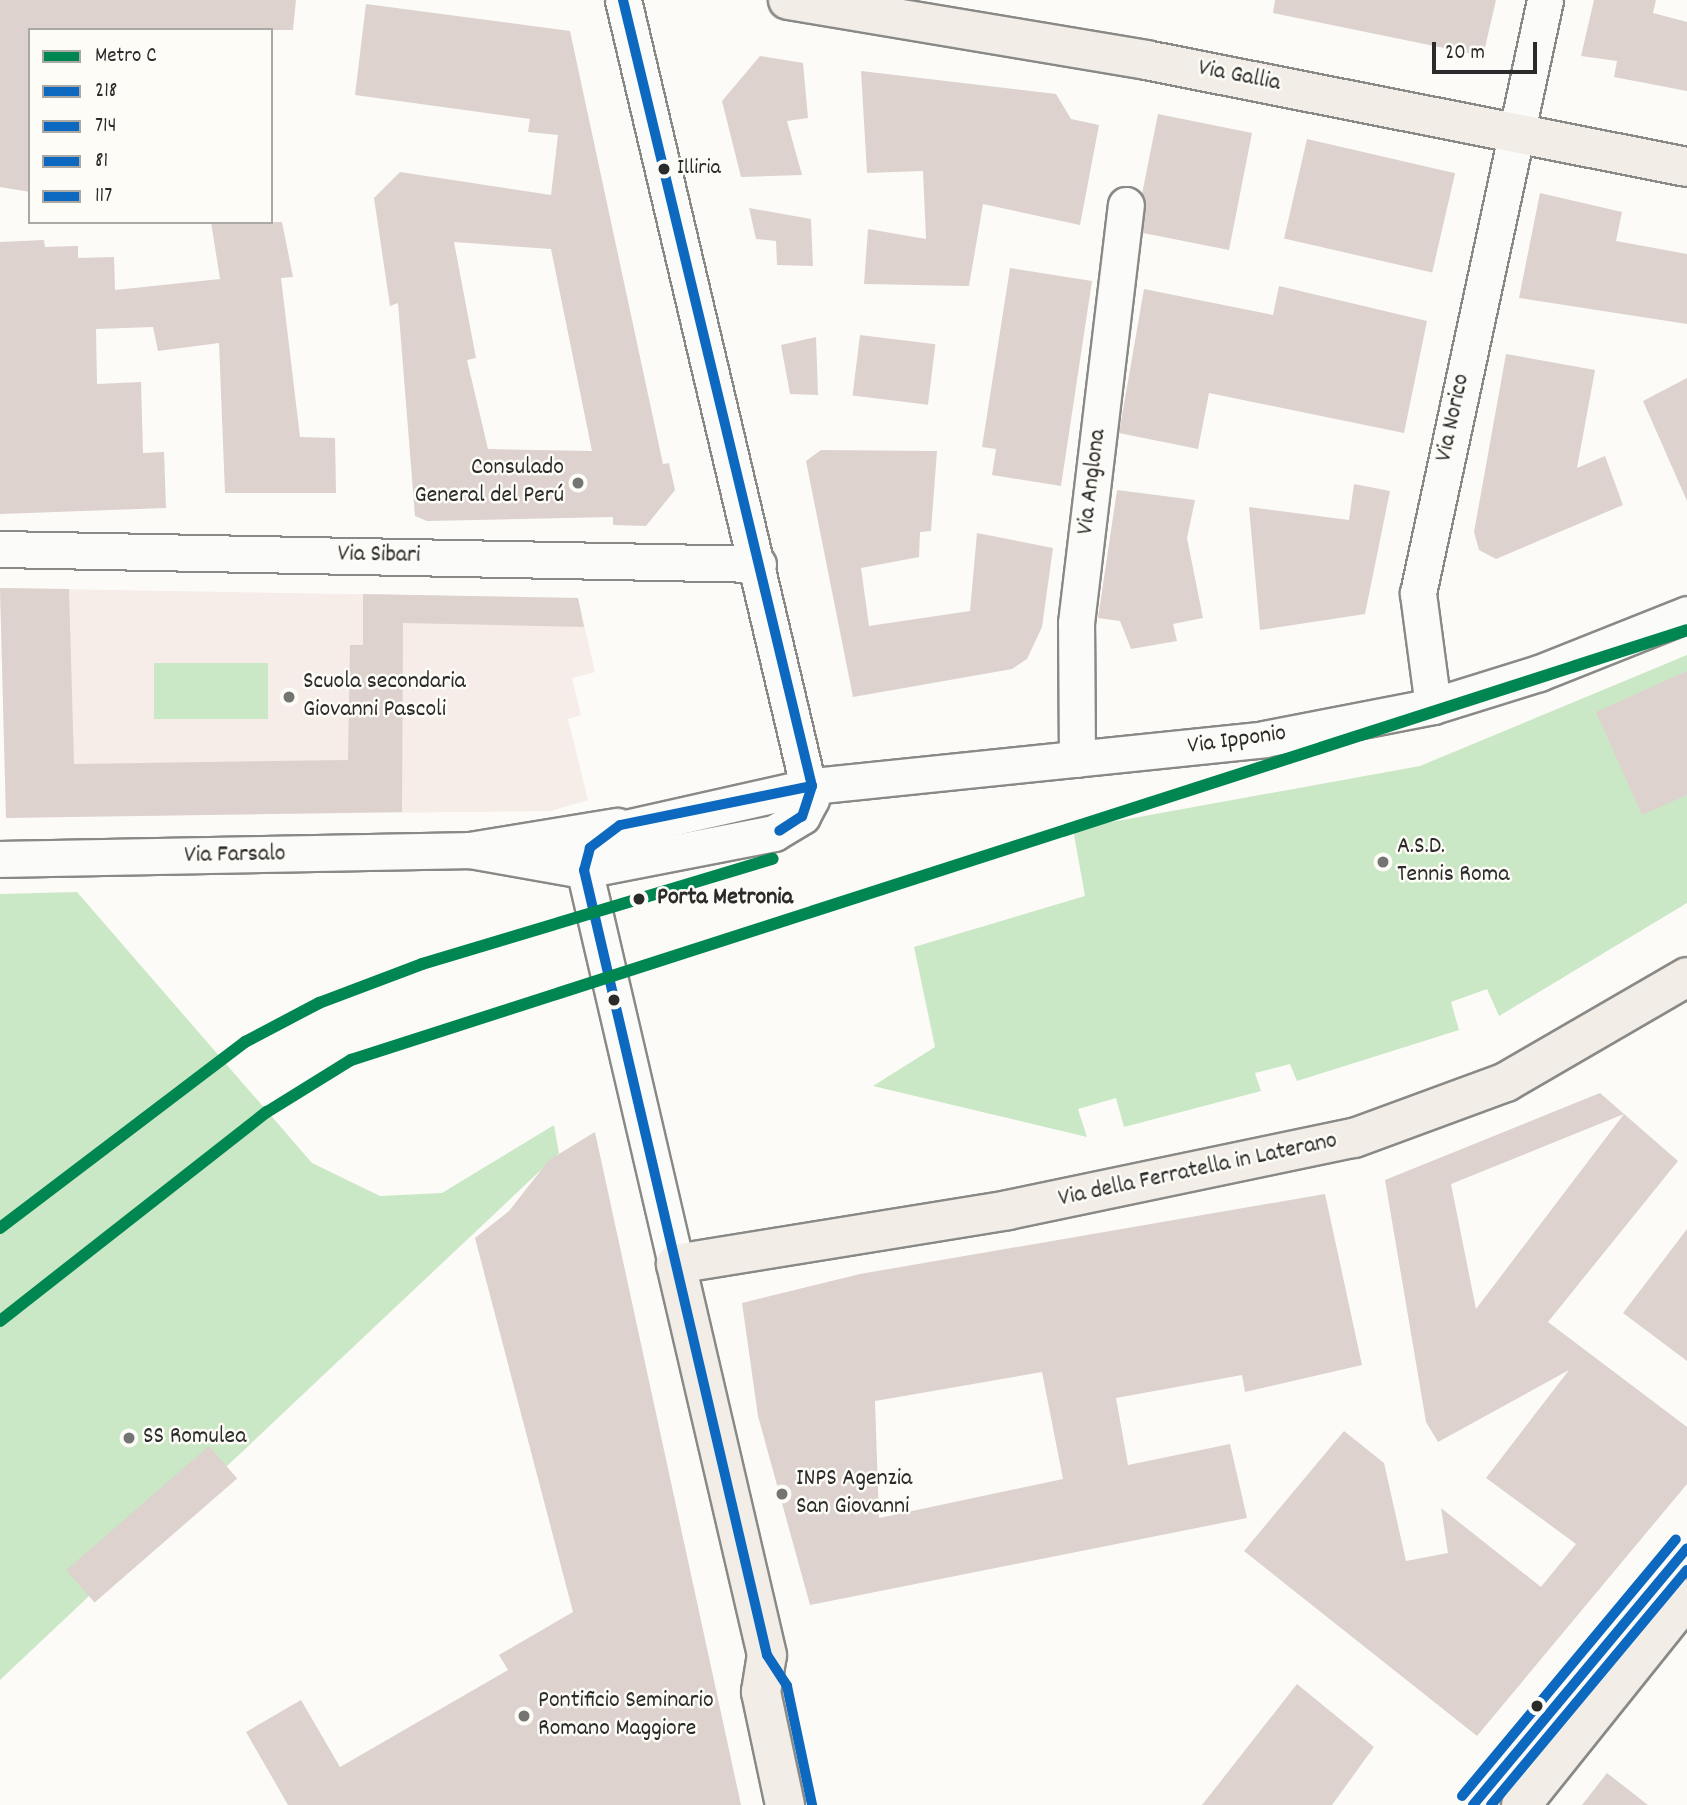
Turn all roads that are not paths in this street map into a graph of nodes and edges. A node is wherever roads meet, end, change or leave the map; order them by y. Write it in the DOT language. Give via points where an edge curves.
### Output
graph roads {
  1 [pos="623,0"];
  2 [pos="788,0"];
  3 [pos="1545,0"];
  4 [pos="1513,130"];
  5 [pos="1687,167"];
  6 [pos="1126,205"];
  7 [pos="0,549"];
  8 [pos="758,564"];
  9 [pos="1687,614"];
  10 [pos="1433,706"];
  11 [pos="1077,760"];
  12 [pos="812,786"];
  13 [pos="620,825"];
  14 [pos="470,850"];
  15 [pos="0,859"];
  16 [pos="583,870"];
  17 [pos="1687,976"];
  18 [pos="676,1264"];
  19 [pos="1687,1598"];
  20 [pos="785,1805"];
  21 [pos="1521,1805"];
  1 -- 8 [label="street"];
  2 -- 4 [label="main road, Via Gallia"];
  3 -- 4 [label="street, Via Norico"];
  4 -- 5 [label="main road, Via Gallia"];
  4 -- 10 [label="street, Via Norico" via="1418,593"];
  6 -- 11 [label="street, Via Anglona" via="1075,633"];
  7 -- 8 [label="street, Via Sibari"];
  8 -- 12 [label="street"];
  9 -- 10 [label="street, Via Ipponio" via="1539,674"];
  10 -- 11 [label="street, Via Ipponio" via="1265,739"];
  11 -- 12 [label="street, Via Ipponio"];
  12 -- 13 [label="street, Via Ipponio"];
  12 -- 16 [label="street" via="807,809 785,829"];
  13 -- 14 [label="street, Via Farsalo"];
  13 -- 16 [label="street" via="590,848"];
  14 -- 15 [label="street, Via Farsalo"];
  14 -- 16 [label="street, Via Farsalo"];
  16 -- 18 [label="street"];
  17 -- 18 [label="main road, Via della Ferratella in Laterano" via="1506,1082 1354,1138 1008,1210"];
  18 -- 20 [label="main road" via="767,1655 761,1692"];
  19 -- 21 [label="main road"];
}
